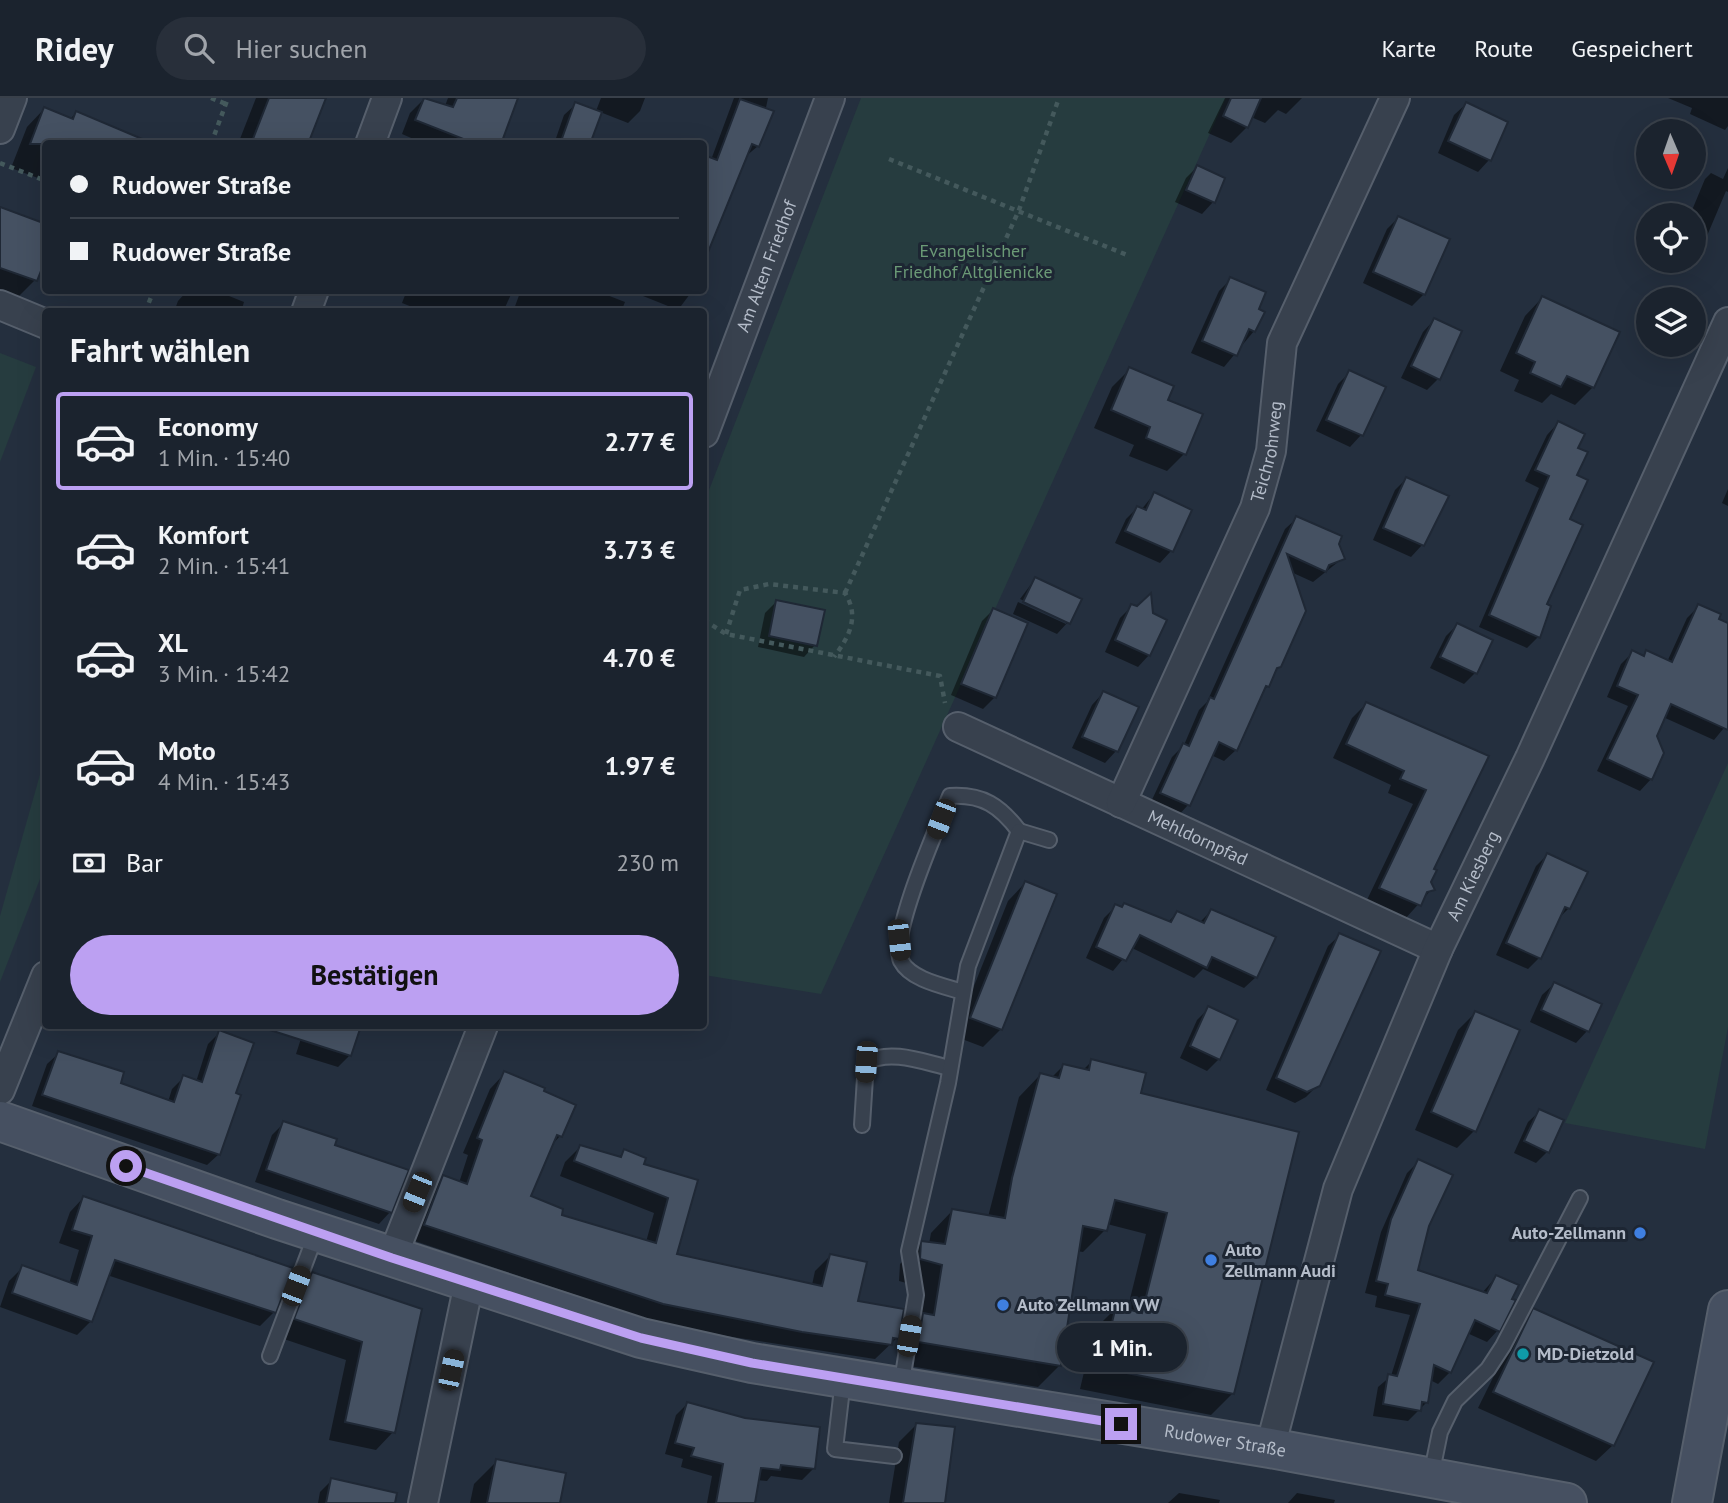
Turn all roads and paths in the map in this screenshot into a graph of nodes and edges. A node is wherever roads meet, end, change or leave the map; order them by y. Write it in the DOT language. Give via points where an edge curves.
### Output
graph roads {
  1 [pos="12,98"];
  2 [pos="211,98"];
  3 [pos="387,98"];
  4 [pos="830,98"];
  5 [pos="1059,98"];
  6 [pos="1395,98"];
  7 [pos="227,101"];
  8 [pos="0,129"];
  9 [pos="212,140"];
  10 [pos="371,140"];
  11 [pos="888,159"];
  12 [pos="0,163"];
  13 [pos="42,179"];
  14 [pos="1018,210"];
  15 [pos="1127,255"];
  16 [pos="0,305"];
  17 [pos="42,322"];
  18 [pos="1728,322"];
  19 [pos="707,425"];
  20 [pos="845,593"];
  21 [pos="707,622"];
  22 [pos="726,634"];
  23 [pos="834,657"];
  24 [pos="958,727"];
  25 [pos="1121,803"];
  26 [pos="1019,831"];
  27 [pos="1049,840"];
  28 [pos="1438,949"];
  29 [pos="42,986"];
  30 [pos="963,992"];
  31 [pos="482,1029"];
  32 [pos="950,1068"];
  33 [pos="0,1090"];
  34 [pos="0,1121"];
  35 [pos="862,1125"];
  36 [pos="1580,1198"];
  37 [pos="317,1233"];
  38 [pos="392,1258"];
  39 [pos="469,1283"];
  40 [pos="1728,1310"];
  41 [pos="270,1356"];
  42 [pos="843,1379"];
  43 [pos="900,1389"];
  44 [pos="1270,1448"];
  45 [pos="894,1456"];
  46 [pos="1431,1477"];
  47 [pos="423,1503"];
  48 [pos="1567,1503"];
  49 [pos="1692,1503"];
  1 -- 8 [label="street"];
  2 -- 7 [label="path"];
  3 -- 10 [label="street"];
  4 -- 19 [label="street, Am Alten Friedhof"];
  5 -- 14 [label="path"];
  6 -- 25 [label="street, Teichrohrweg" via="1282,343 1271,450 1255,508"];
  7 -- 9 [label="path"];
  11 -- 14 [label="path"];
  12 -- 13 [label="path"];
  14 -- 15 [label="path"];
  14 -- 20 [label="path"];
  16 -- 17 [label="street"];
  18 -- 28 [label="street, Am Kiesberg"];
  20 -- 22 [label="path" via="769,584 740,590"];
  20 -- 23 [label="path" via="853,619 849,637"];
  21 -- 22 [label="path"];
  22 -- 23 [label="path"];
  23 -- 24 [label="path" via="940,676 948,715"];
  24 -- 25 [label="street, Mehldornpfad"];
  25 -- 28 [label="street, Mehldornpfad"];
  26 -- 27 [label="lane"];
  26 -- 30 [label="lane" via="968,966"];
  26 -- 30 [label="lane" via="1002,809 968,795 950,796 905,914 899,940 901,960 914,974"];
  28 -- 44 [label="street, Am Kiesberg" via="1338,1189"];
  29 -- 33 [label="street"];
  30 -- 32 [label="lane"];
  31 -- 38 [label="street"];
  32 -- 35 [label="lane" via="890,1055 866,1062"];
  32 -- 43 [label="lane" via="909,1251 916,1295"];
  34 -- 37 [label="street, Rudower Straße"];
  36 -- 46 [label="lane" via="1503,1346 1488,1369 1455,1401 1440,1432"];
  37 -- 38 [label="street, Rudower Straße"];
  37 -- 41 [label="lane"];
  38 -- 39 [label="street, Rudower Straße"];
  39 -- 42 [label="street, Rudower Straße" via="641,1338"];
  39 -- 47 [label="street"];
  40 -- 49 [label="street"];
  42 -- 43 [label="street, Rudower Straße"];
  42 -- 45 [label="lane" via="835,1449"];
  43 -- 44 [label="street, Rudower Straße"];
  44 -- 46 [label="street, Rudower Straße"];
  46 -- 48 [label="street, Rudower Straße"];
}
